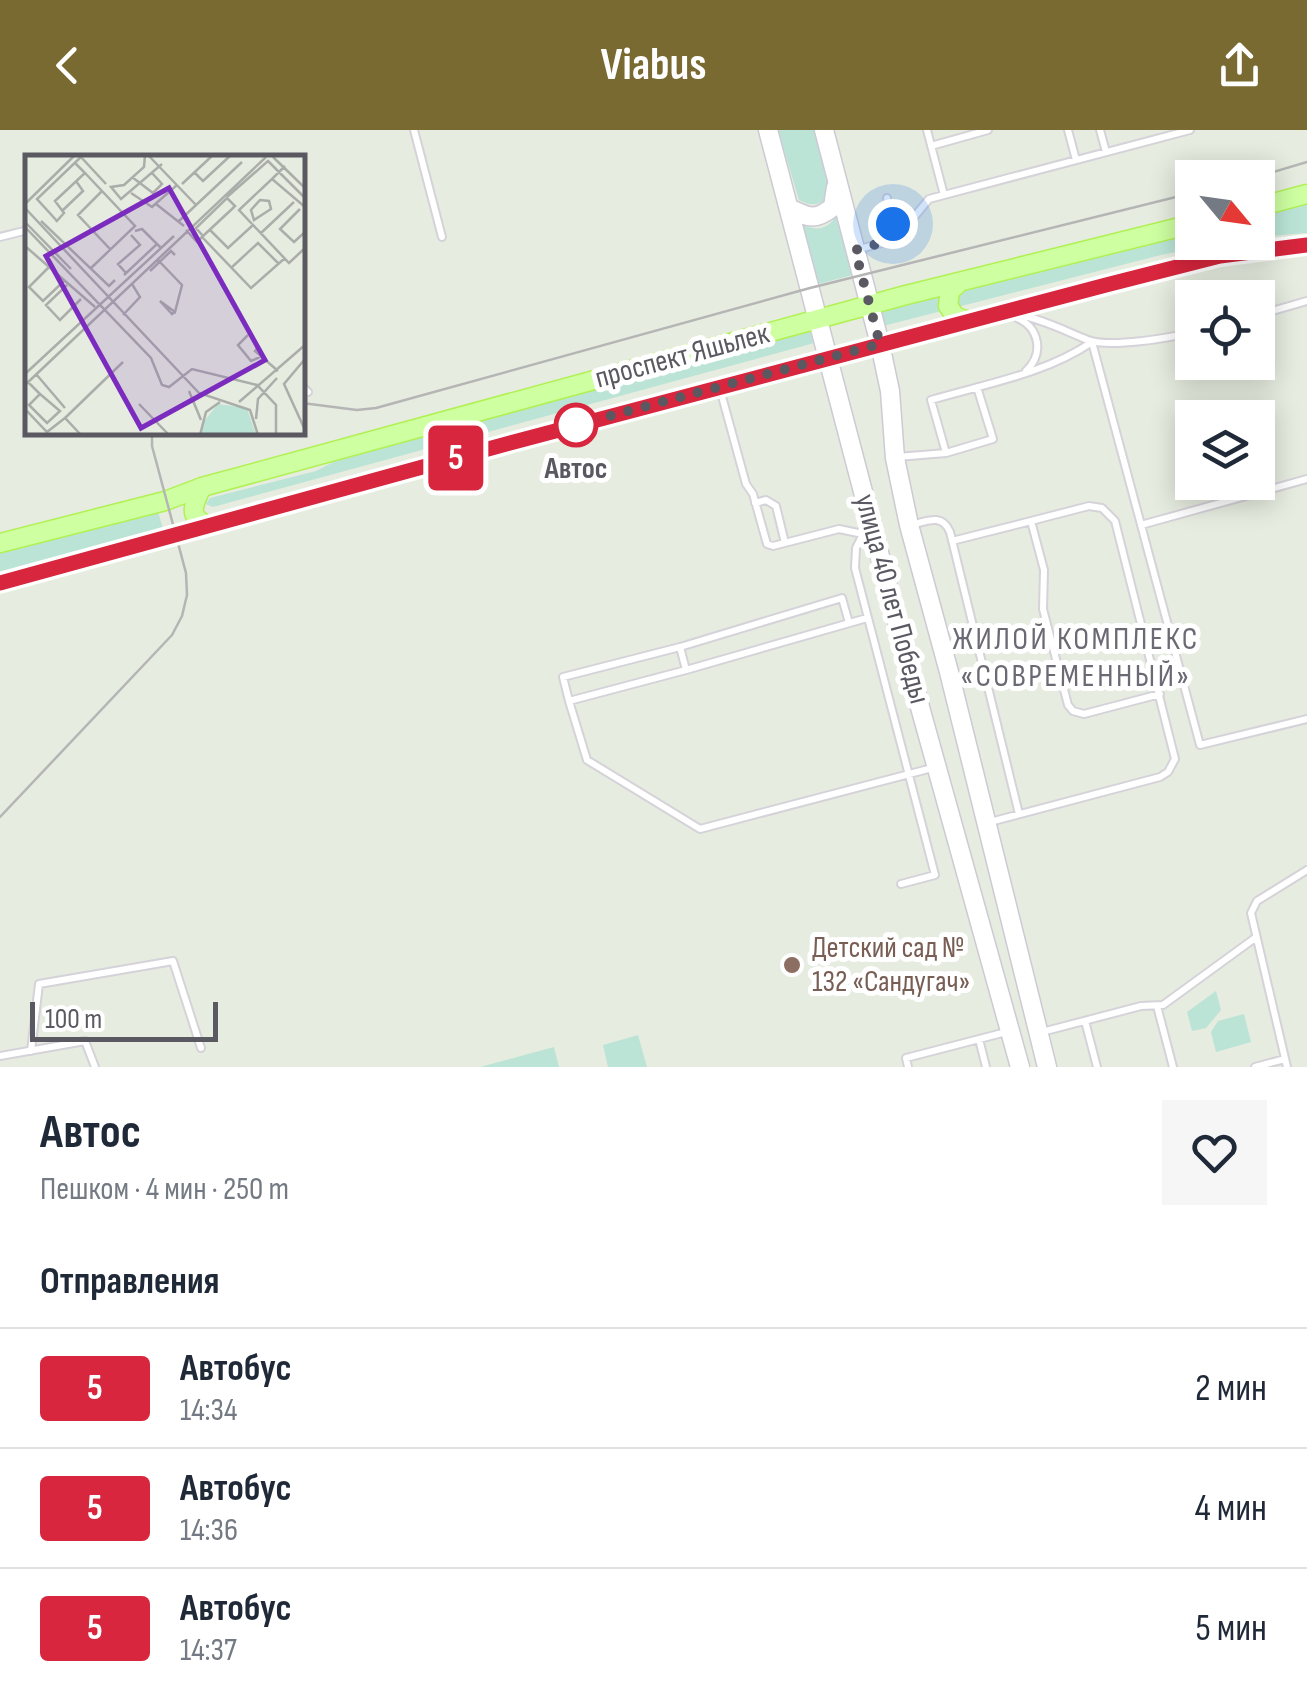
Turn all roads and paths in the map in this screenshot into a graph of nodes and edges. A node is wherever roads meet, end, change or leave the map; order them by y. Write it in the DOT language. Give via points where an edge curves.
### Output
graph roads {
  1 [pos="414,130"];
  2 [pos="768,130"];
  3 [pos="824,130"];
  4 [pos="927,130"];
  5 [pos="988,130"];
  6 [pos="1068,130"];
  7 [pos="1100,130"];
  8 [pos="1190,130"];
  9 [pos="931,146"];
  10 [pos="1106,152"];
  11 [pos="1076,160"];
  12 [pos="836,178"];
  13 [pos="944,194"];
  14 [pos="1307,194"];
  15 [pos="887,198"];
  16 [pos="1275,202"];
  17 [pos="788,208"];
  18 [pos="1175,228"];
  19 [pos="25,231"];
  20 [pos="0,237"];
  21 [pos="442,237"];
  22 [pos="896,239"];
  23 [pos="1307,245"];
  24 [pos="855,250"];
  25 [pos="961,282"];
  26 [pos="1307,302"];
  27 [pos="871,305"];
  28 [pos="1275,310"];
  29 [pos="1004,312"];
  30 [pos="818,320"];
  31 [pos="970,321"];
  32 [pos="1175,337"];
  33 [pos="1092,342"];
  34 [pos="880,344"];
  35 [pos="828,358"];
  36 [pos="1021,375"];
  37 [pos="977,387"];
  38 [pos="720,388"];
  39 [pos="946,453"];
  40 [pos="896,458"];
  41 [pos="1307,480"];
  42 [pos="202,487"];
  43 [pos="755,503"];
  44 [pos="1031,521"];
  45 [pos="208,525"];
  46 [pos="910,525"];
  47 [pos="1141,525"];
  48 [pos="870,532"];
  49 [pos="952,541"];
  50 [pos="0,543"];
  51 [pos="785,543"];
  52 [pos="0,583"];
  53 [pos="868,618"];
  54 [pos="849,623"];
  55 [pos="680,647"];
  56 [pos="686,670"];
  57 [pos="949,672"];
  58 [pos="913,682"];
  59 [pos="1160,694"];
  60 [pos="569,700"];
  61 [pos="1307,719"];
  62 [pos="937,766"];
  63 [pos="908,776"];
  64 [pos="1020,814"];
  65 [pos="986,822"];
  66 [pos="1307,870"];
  67 [pos="901,884"];
  68 [pos="1256,938"];
  69 [pos="1157,1006"];
  70 [pos="1085,1020"];
  71 [pos="1011,1030"];
  72 [pos="1038,1033"];
  73 [pos="978,1039"];
  74 [pos="200,1048"];
  75 [pos="31,1051"];
  76 [pos="0,1056"];
  77 [pos="1286,1063"];
  78 [pos="95,1067"];
  79 [pos="908,1067"];
  80 [pos="986,1067"];
  81 [pos="1020,1067"];
  82 [pos="1047,1067"];
  83 [pos="1097,1067"];
  84 [pos="1173,1067"];
  85 [pos="1254,1067"];
  1 -- 21 [label="lane"];
  2 -- 17 [label="street, улица 40 лет Победы"];
  3 -- 12 [label="street, улица 40 лет Победы"];
  4 -- 9 [label="lane"];
  5 -- 9 [label="lane"];
  6 -- 11 [label="lane"];
  7 -- 10 [label="lane"];
  8 -- 10 [label="lane"];
  9 -- 13 [label="lane"];
  10 -- 11 [label="lane"];
  11 -- 13 [label="lane"];
  12 -- 17 [label="street" via="833,206 822,215"];
  12 -- 24 [label="street, улица 40 лет Победы"];
  13 -- 22 [label="lane" via="929,199"];
  14 -- 16 [label="main road"];
  15 -- 22 [label="lane"];
  17 -- 30 [label="street, улица 40 лет Победы"];
  18 -- 25 [label="main road, проспект Яшьлек"];
  19 -- 20 [label="lane"];
  22 -- 24 [label="lane"];
  23 -- 29 [label="main road, проспект Яшьлек" via="1220,256"];
  24 -- 27 [label="street, улица 40 лет Победы"];
  25 -- 27 [label="main road, проспект Яшьлек"];
  25 -- 31 [label="main road" via="948,306"];
  26 -- 28 [label="lane"];
  27 -- 30 [label="main road, проспект Яшьлек"];
  27 -- 34 [label="street, улица 40 лет Победы"];
  29 -- 31 [label="main road, проспект Яшьлек"];
  29 -- 33 [label="lane"];
  29 -- 36 [label="lane" via="1035,333 1037,359"];
  30 -- 35 [label="street, улица 40 лет Победы"];
  30 -- 42 [label="main road, проспект Яшьлек"];
  31 -- 34 [label="main road, проспект Яшьлек"];
  32 -- 33 [label="lane"];
  33 -- 36 [label="lane"];
  33 -- 47 [label="lane"];
  34 -- 35 [label="main road, проспект Яшьлек"];
  34 -- 40 [label="street, улица 40 лет Победы"];
  35 -- 38 [label="main road, проспект Яшьлек"];
  35 -- 48 [label="street, улица 40 лет Победы"];
  36 -- 37 [label="lane"];
  37 -- 39 [label="lane" via="931,400"];
  37 -- 39 [label="lane" via="993,439"];
  38 -- 43 [label="lane"];
  38 -- 45 [label="main road, проспект Яшьлек"];
  39 -- 40 [label="lane"];
  40 -- 46 [label="street, улица 40 лет Победы"];
  41 -- 47 [label="lane"];
  42 -- 45 [label="main road" via="192,509"];
  42 -- 50 [label="main road, проспект Яшьлек"];
  43 -- 51 [label="lane" via="776,506"];
  43 -- 51 [label="lane" via="767,544"];
  44 -- 49 [label="lane"];
  44 -- 59 [label="lane" via="1089,506 1109,512"];
  44 -- 59 [label="lane" via="1044,570 1043,609 1072,711 1084,714"];
  45 -- 52 [label="main road, проспект Яшьлек"];
  46 -- 49 [label="lane" via="936,518 947,525"];
  46 -- 57 [label="street, улица 40 лет Победы"];
  47 -- 61 [label="lane" via="1200,746"];
  48 -- 51 [label="lane" via="839,529"];
  48 -- 53 [label="lane" via="856,548 855,568"];
  48 -- 58 [label="street, улица 40 лет Победы"];
  49 -- 64 [label="lane"];
  53 -- 54 [label="lane"];
  53 -- 63 [label="lane"];
  54 -- 55 [label="lane" via="842,598"];
  54 -- 56 [label="lane"];
  55 -- 56 [label="lane"];
  55 -- 60 [label="lane" via="563,677"];
  56 -- 60 [label="lane"];
  57 -- 58 [label="street" via="934,688"];
  57 -- 65 [label="street, улица 40 лет Победы"];
  58 -- 62 [label="street, улица 40 лет Победы"];
  59 -- 64 [label="lane" via="1175,752 1168,772"];
  60 -- 63 [label="lane" via="587,760 700,829"];
  62 -- 63 [label="lane"];
  62 -- 71 [label="street, улица 40 лет Победы"];
  63 -- 67 [label="lane" via="935,875"];
  64 -- 65 [label="lane"];
  65 -- 72 [label="street, улица 40 лет Победы"];
  66 -- 68 [label="lane" via="1257,901 1251,913"];
  68 -- 69 [label="lane"];
  68 -- 77 [label="lane"];
  69 -- 70 [label="lane"];
  69 -- 84 [label="lane"];
  70 -- 72 [label="lane"];
  70 -- 83 [label="lane"];
  71 -- 73 [label="lane"];
  71 -- 81 [label="street, улица 40 лет Победы"];
  72 -- 82 [label="street, улица 40 лет Победы"];
  73 -- 79 [label="lane" via="906,1058"];
  73 -- 80 [label="lane"];
  74 -- 75 [label="lane" via="174,961 39,984"];
  75 -- 76 [label="lane"];
  75 -- 78 [label="lane" via="85,1042"];
  77 -- 85 [label="lane"];
}
